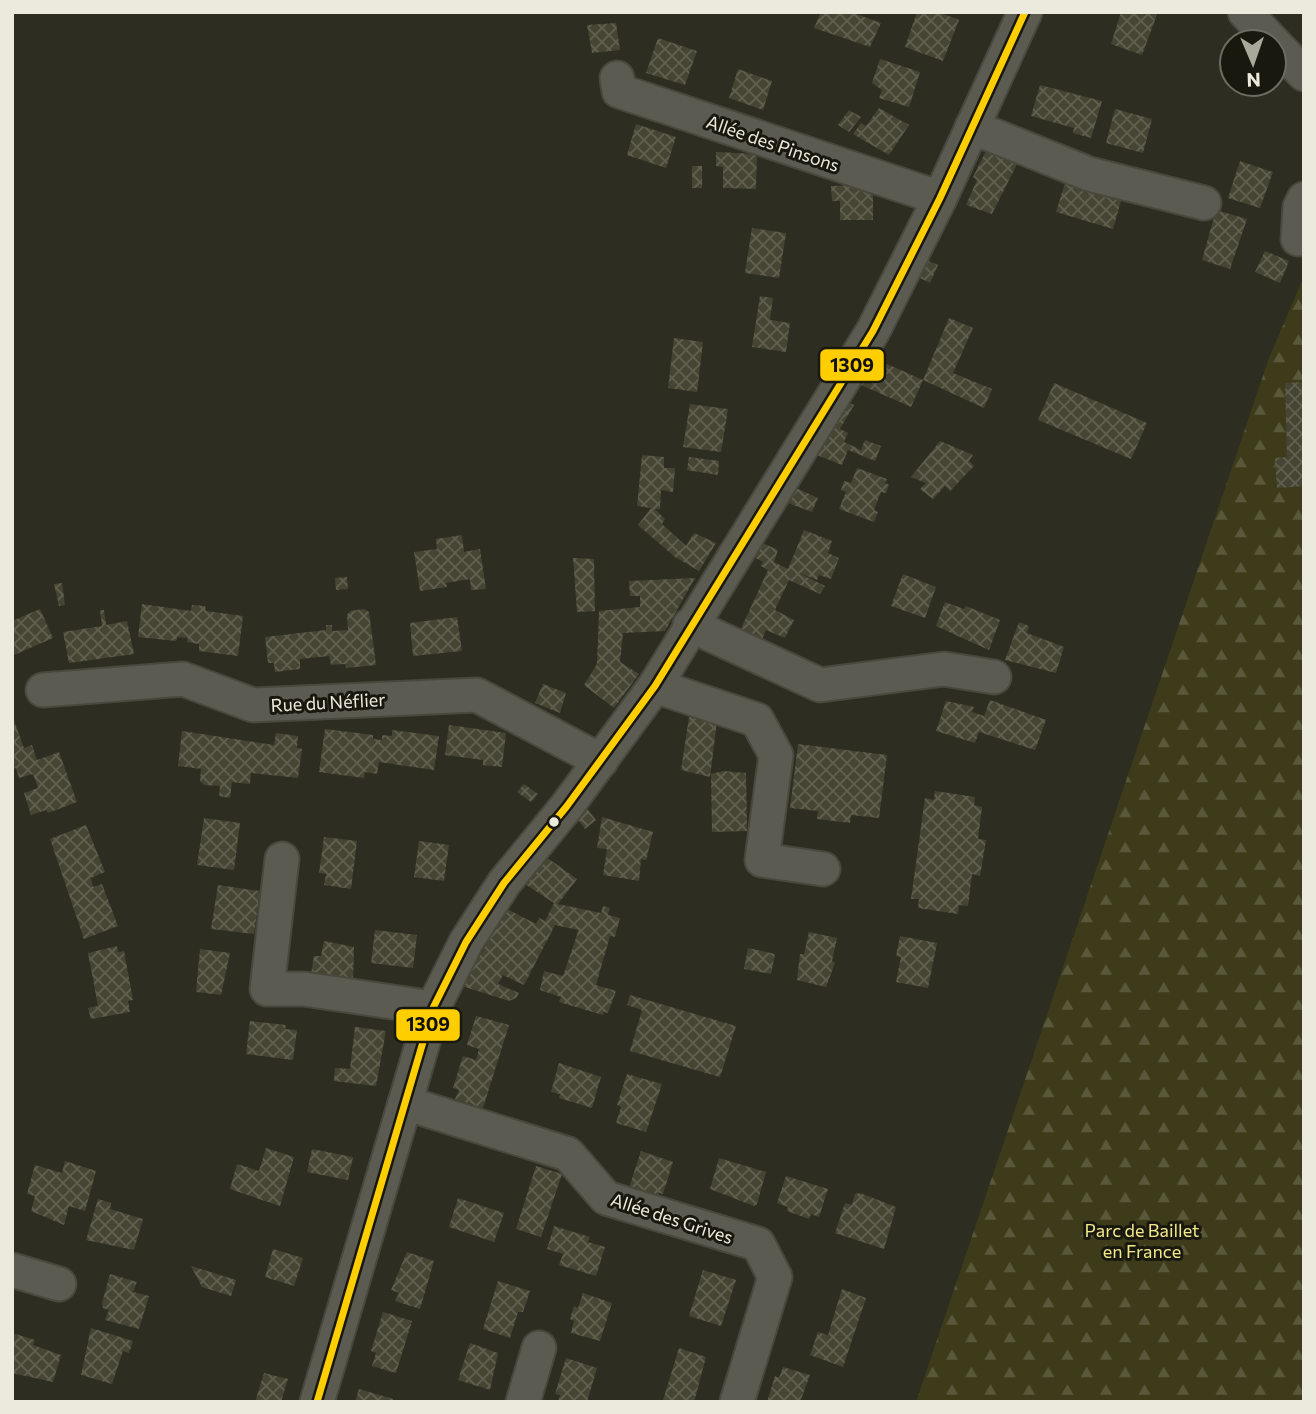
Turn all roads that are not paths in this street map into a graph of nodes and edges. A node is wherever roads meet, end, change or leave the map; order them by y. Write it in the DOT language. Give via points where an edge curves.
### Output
graph roads {
  1 [pos="1025,12"];
  2 [pos="1245,12"];
  3 [pos="1260,28"];
  4 [pos="1288,57"];
  5 [pos="1304,74"];
  6 [pos="617,78"];
  7 [pos="972,127"];
  8 [pos="940,198"];
  9 [pos="1304,199"];
  10 [pos="1204,203"];
  11 [pos="1298,239"];
  12 [pos="690,625"];
  13 [pos="995,677"];
  14 [pos="655,686"];
  15 [pos="43,690"];
  16 [pos="601,761"];
  17 [pos="282,859"];
  18 [pos="823,869"];
  19 [pos="433,1008"];
  20 [pos="405,1102"];
  21 [pos="12,1270"];
  22 [pos="59,1284"];
  23 [pos="538,1348"];
  24 [pos="317,1402"];
  25 [pos="523,1402"];
  26 [pos="737,1402"];
  1 -- 7 [label="street"];
  2 -- 3 [label="street"];
  4 -- 5 [label="street"];
  6 -- 8 [label="street, Allée des Pinsons" via="619,91"];
  7 -- 8 [label="street"];
  7 -- 10 [label="street" via="1090,174"];
  8 -- 12 [label="street" via="873,331"];
  9 -- 11 [label="street"];
  12 -- 13 [label="street" via="820,685 944,669"];
  12 -- 14 [label="street"];
  14 -- 16 [label="street"];
  14 -- 18 [label="street" via="757,720 776,755 762,860"];
  15 -- 16 [label="street, Rue du Néflier" via="183,679 253,705 477,695"];
  16 -- 19 [label="street" via="504,883 466,942"];
  17 -- 19 [label="street" via="267,989 304,989"];
  19 -- 20 [label="street"];
  20 -- 24 [label="street"];
  20 -- 26 [label="street, Allée des Grives" via="568,1154 606,1198 758,1244 775,1277"];
  21 -- 22 [label="street"];
  23 -- 25 [label="street"];
}
